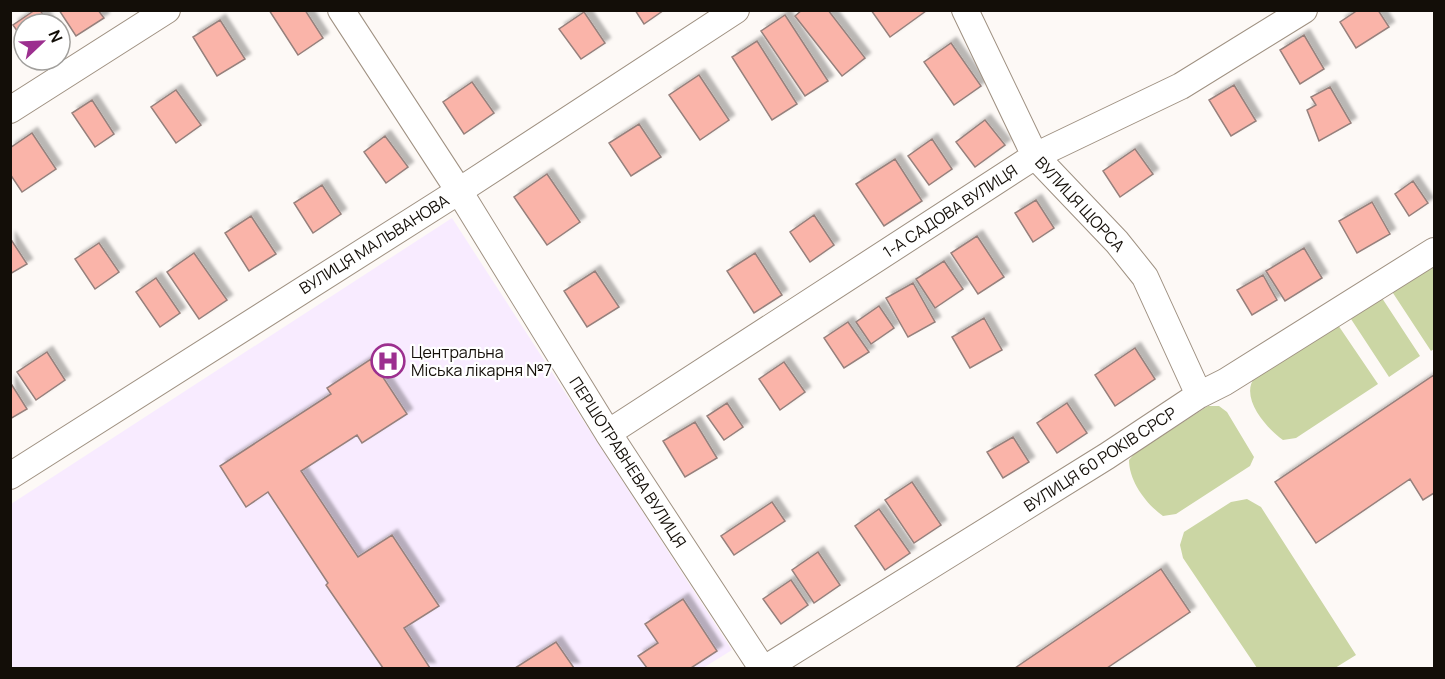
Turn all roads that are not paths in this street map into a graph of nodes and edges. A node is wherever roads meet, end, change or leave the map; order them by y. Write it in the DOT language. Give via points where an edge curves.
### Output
graph roads {
  1 [pos="167,10"];
  2 [pos="341,10"];
  3 [pos="736,10"];
  4 [pos="965,10"];
  5 [pos="1304,10"];
  6 [pos="10,110"];
  7 [pos="1035,156"];
  8 [pos="459,190"];
  9 [pos="1434,251"];
  10 [pos="1198,395"];
  11 [pos="608,434"];
  12 [pos="10,476"];
  13 [pos="764,669"];
  1 -- 6 [label="street"];
  2 -- 8 [label="street, ПЕРШОТРАВНЕВА ВУЛИЦЯ"];
  3 -- 8 [label="street, ВУЛИЦЯ МАЛЬВАНОВА"];
  4 -- 7 [label="street, ВУЛИЦЯ ЩОРСА"];
  5 -- 7 [label="street, 1-А САДОВА ВУЛИЦЯ" via="1181,86"];
  7 -- 10 [label="street, ВУЛИЦЯ ЩОРСА" via="1145,277"];
  7 -- 11 [label="street, 1-А САДОВА ВУЛИЦЯ"];
  8 -- 11 [label="street, ПЕРШОТРАВНЕВА ВУЛИЦЯ"];
  8 -- 12 [label="street, ВУЛИЦЯ МАЛЬВАНОВА"];
  9 -- 10 [label="street, ВУЛИЦЯ 60 РОКІВ СРСР"];
  10 -- 13 [label="street, ВУЛИЦЯ 60 РОКІВ СРСР" via="1107,456"];
  11 -- 13 [label="street, ПЕРШОТРАВНЕВА ВУЛИЦЯ"];
}
